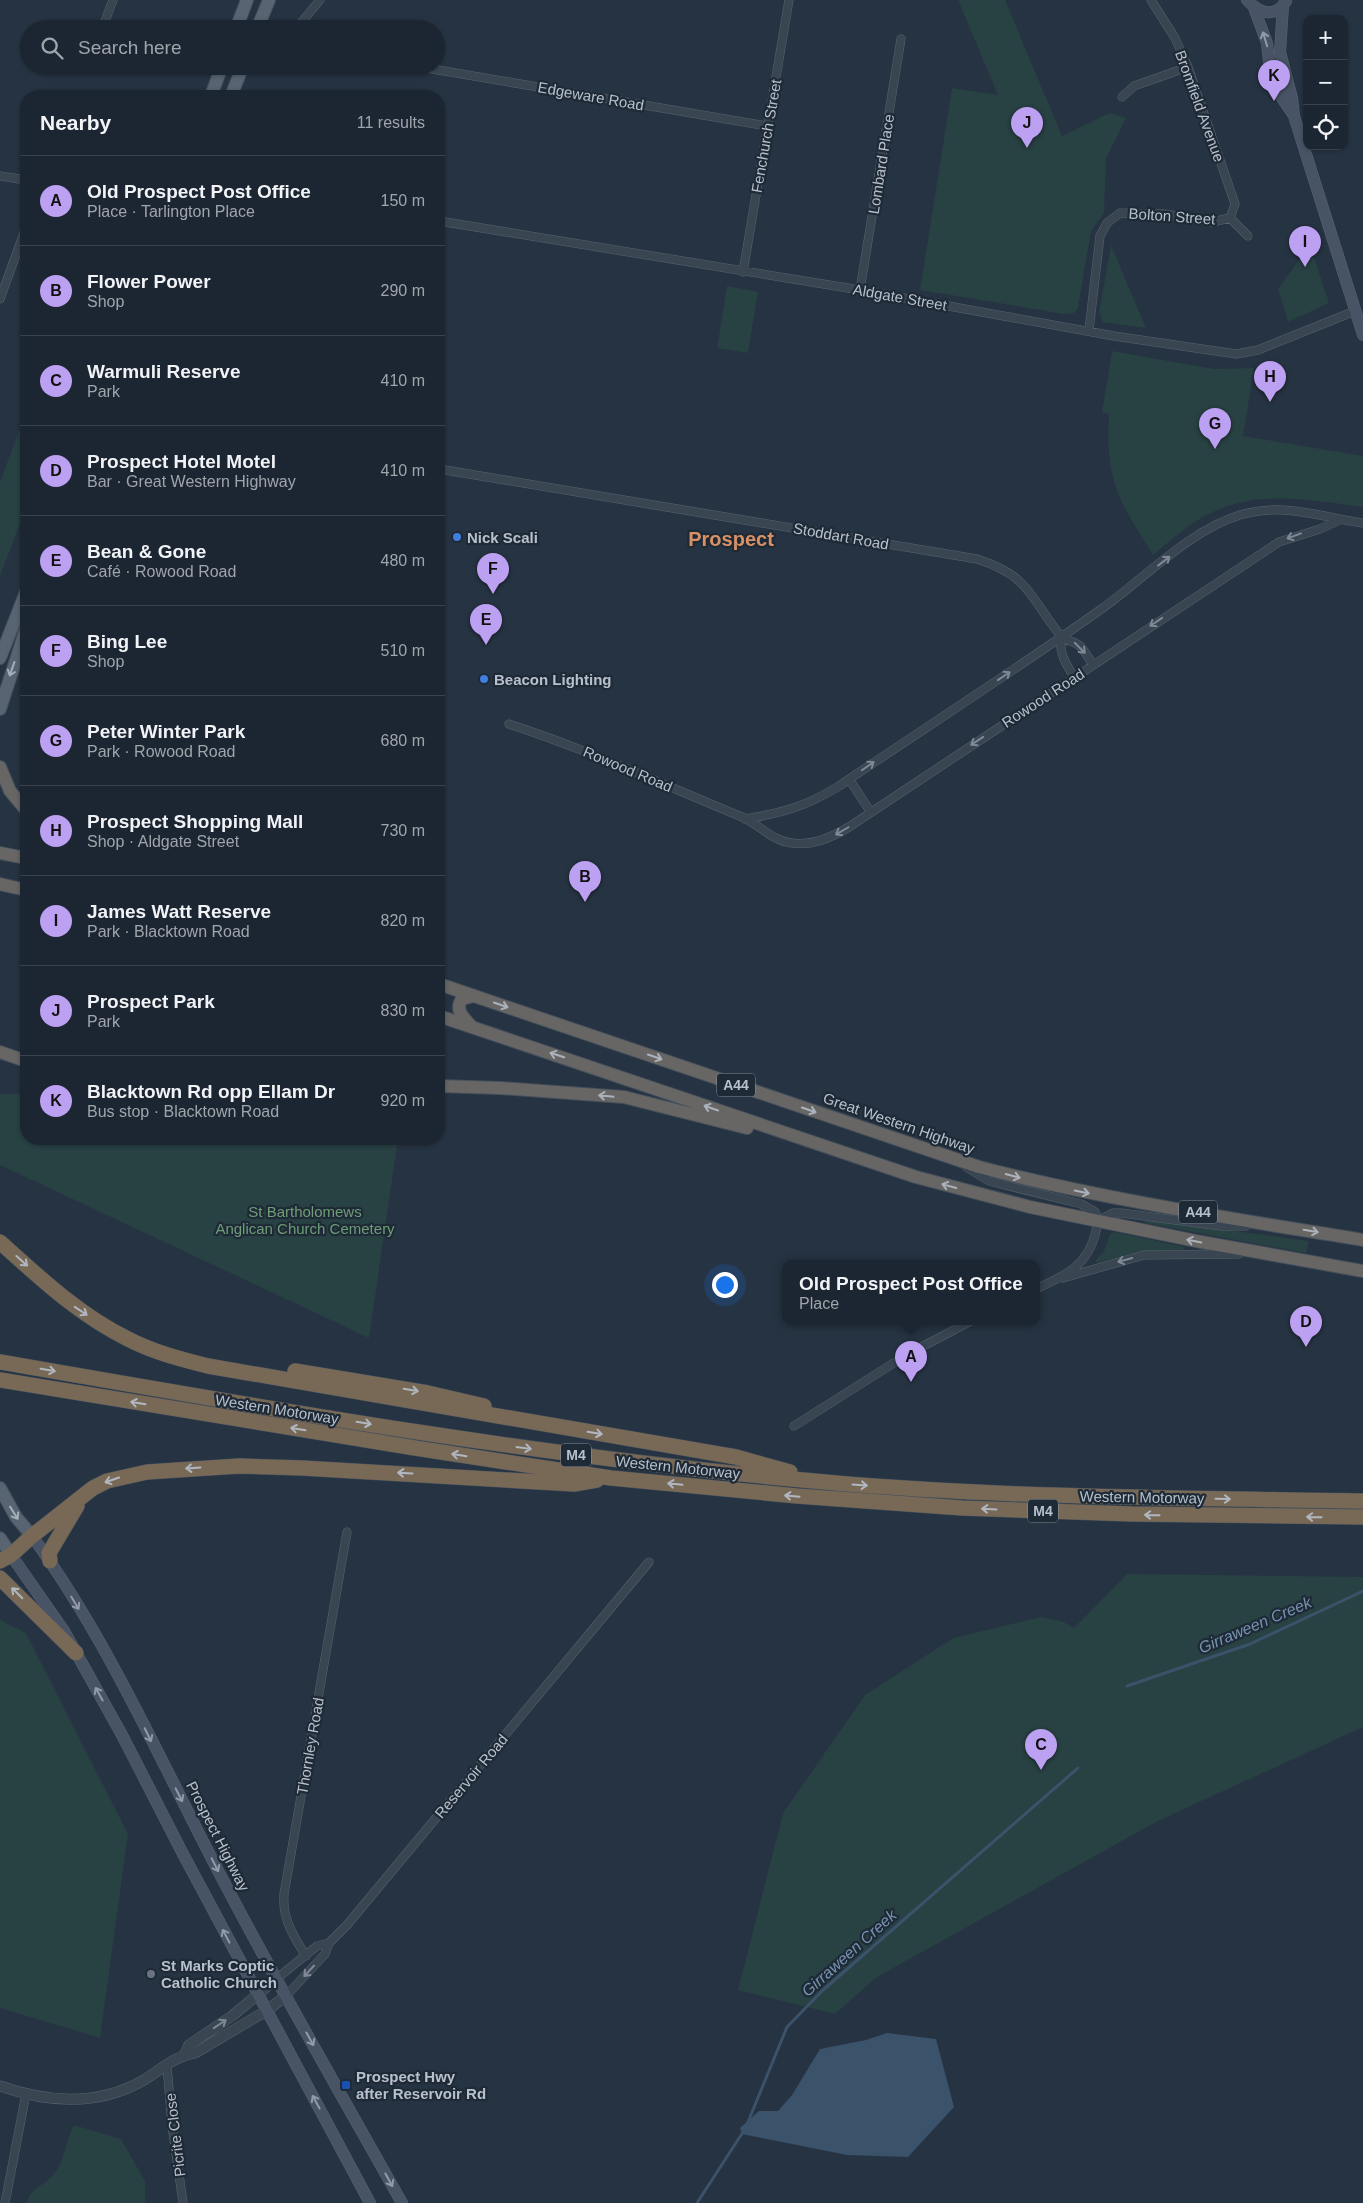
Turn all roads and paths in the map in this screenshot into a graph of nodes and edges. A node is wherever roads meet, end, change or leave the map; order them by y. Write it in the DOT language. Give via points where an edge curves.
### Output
graph roads {
  1 [pos="113,0"];
  2 [pos="247,0"];
  3 [pos="269,0"];
  4 [pos="320,0"];
  5 [pos="789,0"];
  6 [pos="1151,0"];
  7 [pos="1250,3"];
  8 [pos="1285,3"];
  9 [pos="105,20"];
  10 [pos="239,20"];
  11 [pos="261,20"];
  12 [pos="303,20"];
  13 [pos="901,39"];
  14 [pos="1188,67"];
  15 [pos="445,71"];
  16 [pos="218,75"];
  17 [pos="239,75"];
  18 [pos="212,90"];
  19 [pos="233,90"];
  20 [pos="1122,97"];
  21 [pos="1294,116"];
  22 [pos="767,126"];
  23 [pos="0,176"];
  24 [pos="20,179"];
  25 [pos="1230,218"];
  26 [pos="445,222"];
  27 [pos="1248,236"];
  28 [pos="20,244"];
  29 [pos="744,272"];
  30 [pos="860,290"];
  31 [pos="0,299"];
  32 [pos="1356,311"];
  33 [pos="1088,330"];
  34 [pos="1363,335"];
  35 [pos="445,470"];
  36 [pos="1340,520"];
  37 [pos="1363,523"];
  38 [pos="20,607"];
  39 [pos="1061,638"];
  40 [pos="20,647"];
  41 [pos="0,658"];
  42 [pos="1093,665"];
  43 [pos="1074,677"];
  44 [pos="0,709"];
  45 [pos="509,724"];
  46 [pos="0,767"];
  47 [pos="849,779"];
  48 [pos="20,803"];
  49 [pos="870,811"];
  50 [pos="745,818"];
  51 [pos="0,853"];
  52 [pos="20,857"];
  53 [pos="0,884"];
  54 [pos="20,889"];
  55 [pos="445,986"];
  56 [pos="473,996"];
  57 [pos="445,1018"];
  58 [pos="472,1027"];
  59 [pos="0,1044"];
  60 [pos="20,1051"];
  61 [pos="0,1052"];
  62 [pos="20,1058"];
  63 [pos="445,1086"];
  64 [pos="823,1146"];
  65 [pos="953,1159"];
  66 [pos="1098,1221"];
  67 [pos="1283,1226"];
  68 [pos="1363,1240"];
  69 [pos="0,1242"];
  70 [pos="1261,1253"];
  71 [pos="1363,1271"];
  72 [pos="1056,1280"];
  73 [pos="1040,1287"];
  74 [pos="963,1325"];
  75 [pos="0,1362"];
  76 [pos="0,1380"];
  77 [pos="794,1426"];
  78 [pos="611,1478"];
  79 [pos="829,1483"];
  80 [pos="0,1488"];
  81 [pos="82,1499"];
  82 [pos="1363,1500"];
  83 [pos="1363,1517"];
  84 [pos="347,1532"];
  85 [pos="32,1536"];
  86 [pos="0,1538"];
  87 [pos="5,1558"];
  88 [pos="50,1561"];
  89 [pos="649,1562"];
  90 [pos="0,1578"];
  91 [pos="76,1652"];
  92 [pos="329,1943"];
  93 [pos="306,1956"];
  94 [pos="276,1979"];
  95 [pos="257,1994"];
  96 [pos="286,1996"];
  97 [pos="266,2011"];
  98 [pos="185,2054"];
  99 [pos="167,2066"];
  100 [pos="0,2086"];
  101 [pos="26,2094"];
  102 [pos="5,2203"];
  103 [pos="184,2203"];
  104 [pos="370,2203"];
  105 [pos="402,2203"];
  1 -- 9 [label="street"];
  2 -- 10 [label="main road"];
  3 -- 11 [label="main road"];
  4 -- 12 [label="street"];
  5 -- 22 [label="street, Fenchurch Street"];
  6 -- 14 [label="street, Bromfield Avenue" via="1175,38"];
  7 -- 8 [label="main road" via="1266,13"];
  21 -- 7 [label="main road, one-way" via="1275,81 1267,43"];
  8 -- 21 [label="main road" via="1280,52"];
  13 -- 30 [label="street, Lombard Place"];
  14 -- 20 [label="street" via="1134,86"];
  14 -- 25 [label="street, Bromfield Avenue" via="1235,204"];
  15 -- 22 [label="street, Edgeware Road"];
  16 -- 18 [label="main road"];
  17 -- 19 [label="main road"];
  21 -- 32 [label="main road"];
  22 -- 29 [label="street, Fenchurch Street"];
  23 -- 24 [label="street"];
  25 -- 27 [label="street"];
  25 -- 33 [label="street, Bolton Street" via="1212,222 1165,214 1120,213 1107,223 1100,236"];
  26 -- 29 [label="street, Aldgate Street"];
  28 -- 31 [label="street"];
  29 -- 30 [label="street, Aldgate Street"];
  30 -- 33 [label="street, Aldgate Street"];
  32 -- 33 [label="street, Aldgate Street" via="1258,350 1236,354"];
  32 -- 34 [label="main road"];
  35 -- 39 [label="street, Stoddart Road" via="977,559 1009,572 1022,582"];
  36 -- 37 [label="street"];
  39 -- 36 [label="street, one-way" via="1192,539 1224,521 1252,512 1284,509 1304,510"];
  36 -- 42 [label="street, Rowood Road, one-way" via="1279,542"];
  38 -- 41 [label="main road"];
  39 -- 42 [label="street, Stoddart Road, one-way" via="1081,647"];
  39 -- 43 [label="street, Stoddart Road" via="1063,659"];
  47 -- 39 [label="street, one-way"];
  40 -- 44 [label="main road, one-way"];
  42 -- 43 [label="street, Rowood Road"];
  43 -- 49 [label="street, Rowood Road, one-way"];
  45 -- 50 [label="street, Rowood Road" via="562,741"];
  46 -- 48 [label="highway" via="10,791"];
  47 -- 49 [label="street"];
  47 -- 50 [label="street" via="808,804"];
  49 -- 50 [label="street, Rowood Road, one-way" via="835,835 801,844 778,840"];
  51 -- 52 [label="highway"];
  53 -- 54 [label="highway"];
  55 -- 56 [label="highway, Great Western Highway / A44"];
  56 -- 58 [label="highway" via="462,998 458,1006"];
  56 -- 65 [label="highway, Great Western Highway / A44, one-way"];
  57 -- 58 [label="highway, A44"];
  64 -- 58 [label="highway, A44, one-way"];
  59 -- 60 [label="highway"];
  61 -- 62 [label="highway"];
  64 -- 63 [label="highway, one-way" via="624,1097"];
  66 -- 64 [label="highway, A44, one-way" via="962,1190"];
  65 -- 66 [label="street" via="989,1181 1086,1206 1095,1212"];
  65 -- 67 [label="highway, Great Western Highway / A44, one-way" via="1034,1182"];
  66 -- 67 [label="street" via="1113,1213 1121,1213 1221,1226"];
  70 -- 66 [label="highway, A44, one-way"];
  66 -- 72 [label="street" via="1084,1260"];
  67 -- 68 [label="highway, Great Western Highway / A44, one-way"];
  69 -- 79 [label="highway, one-way" via="77,1309 151,1350 208,1366 736,1457"];
  70 -- 71 [label="highway, A44"];
  70 -- 72 [label="street, one-way" via="1144,1255"];
  72 -- 73 [label="street"];
  74 -- 77 [label="street" via="908,1354"];
  75 -- 79 [label="highway, Western Motorway / M4, one-way" via="542,1451"];
  78 -- 76 [label="highway, Western Motorway / M4, one-way"];
  78 -- 81 [label="highway, one-way" via="574,1484 239,1466 124,1476 100,1485"];
  83 -- 78 [label="highway, Western Motorway / M4, one-way" via="962,1508"];
  79 -- 82 [label="highway, Western Motorway / M4, one-way" via="1049,1495"];
  80 -- 85 [label="main road, Prospect Highway, one-way" via="16,1517"];
  81 -- 85 [label="highway"];
  81 -- 88 [label="highway" via="49,1552"];
  84 -- 93 [label="street, Thornley Road" via="284,1894 284,1914"];
  85 -- 87 [label="highway"];
  85 -- 88 [label="main road, Prospect Highway"];
  86 -- 87 [label="main road"];
  87 -- 91 [label="main road" via="64,1631"];
  88 -- 94 [label="main road, Prospect Highway, one-way" via="132,1702"];
  89 -- 92 [label="street, Reservoir Road"];
  91 -- 90 [label="highway, one-way"];
  95 -- 91 [label="main road, one-way"];
  92 -- 93 [label="street, Reservoir Road" via="317,1946"];
  92 -- 96 [label="street, Reservoir Road, one-way" via="325,1954"];
  93 -- 94 [label="street, Reservoir Road"];
  94 -- 95 [label="street, Reservoir Road"];
  94 -- 96 [label="main road, Prospect Highway"];
  95 -- 97 [label="main road"];
  98 -- 95 [label="street, Reservoir Road, one-way" via="190,2045"];
  96 -- 97 [label="street, Reservoir Road"];
  96 -- 105 [label="main road, Prospect Highway, one-way"];
  97 -- 98 [label="street, Reservoir Road" via="195,2053"];
  104 -- 97 [label="main road, one-way"];
  98 -- 99 [label="street, Reservoir Road"];
  99 -- 101 [label="street, Reservoir Road" via="136,2085 98,2098 63,2100"];
  99 -- 103 [label="street, Picrite Close"];
  100 -- 101 [label="street, Reservoir Road"];
  101 -- 102 [label="street"];
}
